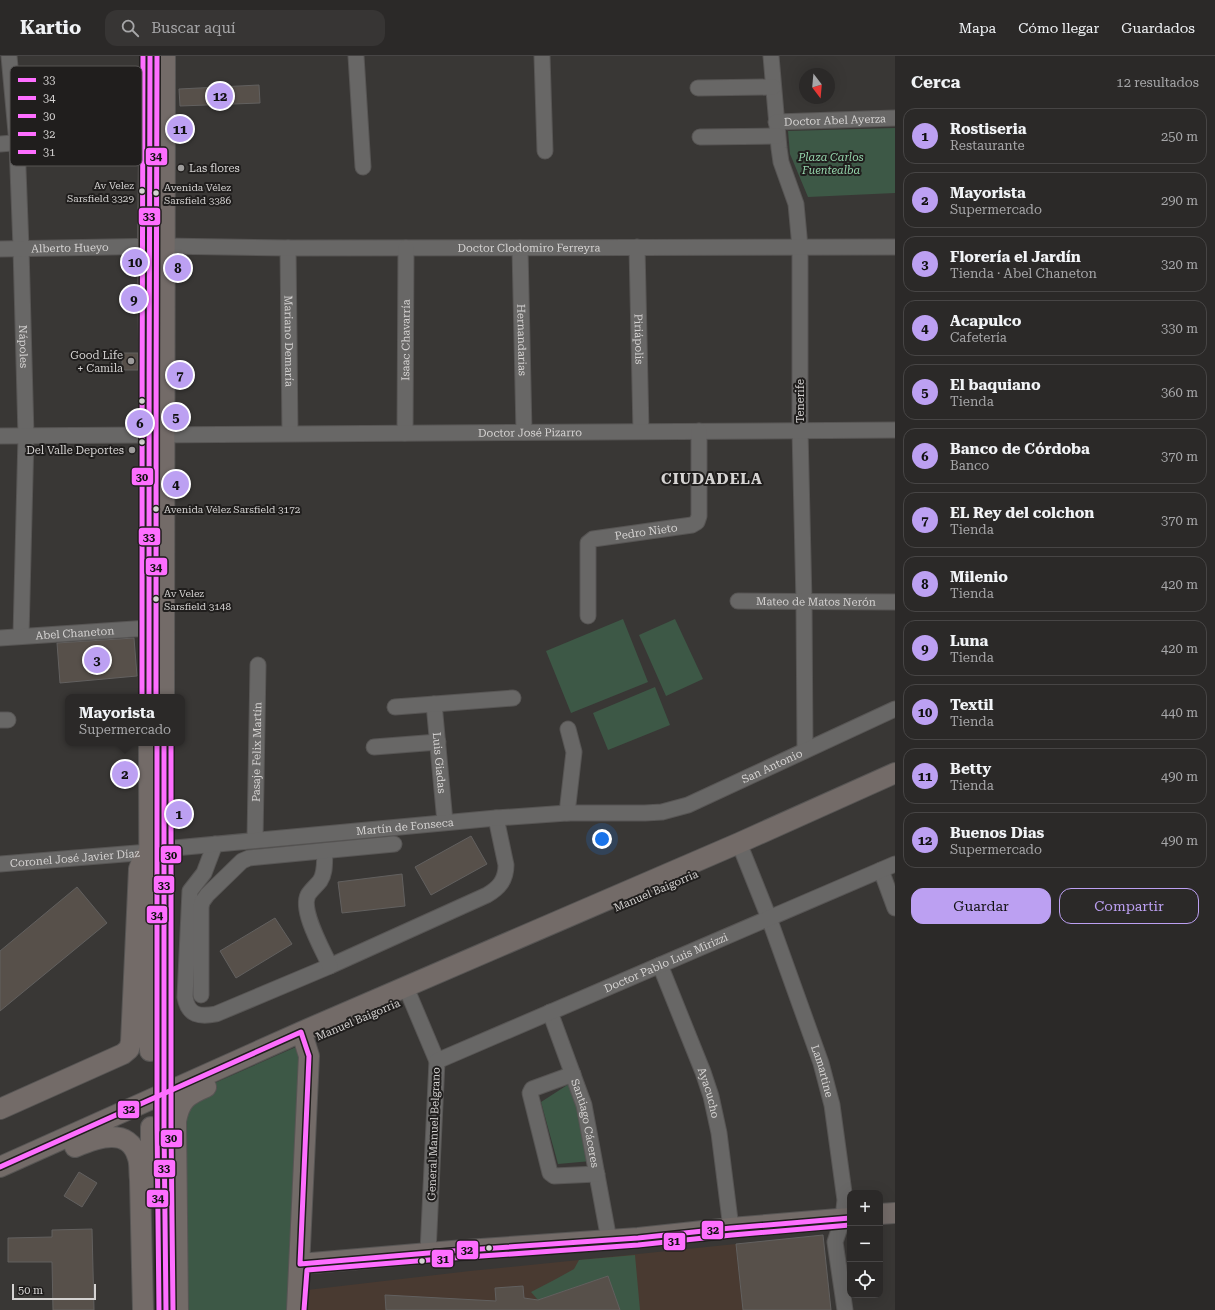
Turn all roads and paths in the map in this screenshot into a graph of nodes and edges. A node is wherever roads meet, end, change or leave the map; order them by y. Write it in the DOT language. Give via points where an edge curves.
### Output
graph roads {
  1 [pos="8,56"];
  2 [pos="150,56"];
  3 [pos="165,56"];
  4 [pos="356,56"];
  5 [pos="542,56"];
  6 [pos="771,56"];
  7 [pos="10,75"];
  8 [pos="698,88"];
  9 [pos="773,88"];
  10 [pos="895,118"];
  11 [pos="776,129"];
  12 [pos="149,132"];
  13 [pos="142,133"];
  14 [pos="700,138"];
  15 [pos="10,143"];
  16 [pos="0,144"];
  17 [pos="545,150"];
  18 [pos="18,166"];
  19 [pos="363,167"];
  20 [pos="156,246"];
  21 [pos="800,246"];
  22 [pos="895,247"];
  23 [pos="21,248"];
  24 [pos="288,248"];
  25 [pos="406,248"];
  26 [pos="520,248"];
  27 [pos="637,248"];
  28 [pos="0,249"];
  29 [pos="800,430"];
  30 [pos="895,430"];
  31 [pos="641,431"];
  32 [pos="699,431"];
  33 [pos="524,432"];
  34 [pos="405,433"];
  35 [pos="157,434"];
  36 [pos="290,434"];
  37 [pos="0,436"];
  38 [pos="26,436"];
  39 [pos="738,601"];
  40 [pos="804,602"];
  41 [pos="895,602"];
  42 [pos="588,616"];
  43 [pos="149,628"];
  44 [pos="21,636"];
  45 [pos="0,638"];
  46 [pos="258,664"];
  47 [pos="149,694"];
  48 [pos="164,694"];
  49 [pos="513,698"];
  50 [pos="434,704"];
  51 [pos="395,707"];
  52 [pos="895,709"];
  53 [pos="568,729"];
  54 [pos="438,742"];
  55 [pos="149,746"];
  56 [pos="164,746"];
  57 [pos="374,747"];
  58 [pos="805,750"];
  59 [pos="895,773"];
  60 [pos="895,786"];
  61 [pos="645,813"];
  62 [pos="567,814"];
  63 [pos="496,818"];
  64 [pos="445,822"];
  65 [pos="255,840"];
  66 [pos="215,844"];
  67 [pos="394,844"];
  68 [pos="741,848"];
  69 [pos="157,850"];
  70 [pos="324,851"];
  71 [pos="0,864"];
  72 [pos="895,864"];
  73 [pos="881,870"];
  74 [pos="895,908"];
  75 [pos="769,918"];
  76 [pos="660,965"];
  77 [pos="330,966"];
  78 [pos="201,995"];
  79 [pos="410,997"];
  80 [pos="550,1012"];
  81 [pos="303,1038"];
  82 [pos="437,1061"];
  83 [pos="573,1074"];
  84 [pos="222,1080"];
  85 [pos="171,1092"];
  86 [pos="0,1109"];
  87 [pos="157,1127"];
  88 [pos="0,1167"];
  89 [pos="597,1174"];
  90 [pos="0,1176"];
  91 [pos="895,1213"];
  92 [pos="883,1214"];
  93 [pos="846,1218"];
  94 [pos="731,1228"];
  95 [pos="609,1240"];
  96 [pos="428,1252"];
  97 [pos="300,1264"];
  98 [pos="143,1310"];
  99 [pos="152,1310"];
  100 [pos="166,1310"];
  101 [pos="178,1310"];
  102 [pos="297,1310"];
  103 [pos="845,1310"];
  1 -- 7 [label="street, Nápoles"];
  2 -- 12 [label="main road"];
  3 -- 20 [label="main road"];
  4 -- 19 [label="street"];
  5 -- 17 [label="street"];
  6 -- 9 [label="street, Tenerife"];
  8 -- 9 [label="street"];
  9 -- 11 [label="street, Tenerife"];
  10 -- 11 [label="street, Doctor Abel Ayerza"];
  11 -- 14 [label="street, Doctor Abel Ayerza"];
  11 -- 21 [label="street, Tenerife" via="781,162 796,204"];
  12 -- 13 [label="street"];
  12 -- 20 [label="main road"];
  15 -- 16 [label="street"];
  18 -- 23 [label="street, Nápoles"];
  20 -- 23 [label="street, Alberto Hueyo"];
  20 -- 24 [label="street, Doctor Clodomiro Ferreyra"];
  20 -- 35 [label="main road"];
  21 -- 22 [label="street, Doctor Clodomiro Ferreyra"];
  21 -- 27 [label="street, Doctor Clodomiro Ferreyra"];
  21 -- 29 [label="street, Tenerife"];
  23 -- 28 [label="street, Alberto Hueyo"];
  23 -- 38 [label="street, Nápoles"];
  24 -- 25 [label="street, Doctor Clodomiro Ferreyra"];
  24 -- 36 [label="street, Mariano Demaría"];
  25 -- 26 [label="street, Doctor Clodomiro Ferreyra"];
  25 -- 34 [label="street, Isaac Chavarría"];
  26 -- 27 [label="street, Doctor Clodomiro Ferreyra"];
  26 -- 33 [label="street, Hernandarias"];
  27 -- 31 [label="street, Piriápolis"];
  29 -- 30 [label="street, Doctor José Pizarro"];
  29 -- 32 [label="street, Doctor José Pizarro"];
  29 -- 40 [label="street, Tenerife"];
  31 -- 32 [label="street, Doctor José Pizarro"];
  31 -- 33 [label="street, Doctor José Pizarro"];
  32 -- 42 [label="street, Pedro Nieto" via="698,522 692,526 593,540 588,543"];
  33 -- 34 [label="street, Doctor José Pizarro"];
  34 -- 36 [label="street, Doctor José Pizarro"];
  35 -- 36 [label="street, Doctor José Pizarro"];
  35 -- 38 [label="street, Doctor José Pizarro"];
  35 -- 43 [label="main road"];
  35 -- 48 [label="main road"];
  37 -- 38 [label="street, Doctor José Pizarro"];
  38 -- 44 [label="street, Nápoles"];
  39 -- 40 [label="street, Mateo de Matos Nerón"];
  40 -- 41 [label="street, Mateo de Matos Nerón"];
  40 -- 58 [label="street, Tenerife"];
  43 -- 44 [label="street, Abel Chaneton"];
  43 -- 47 [label="main road"];
  44 -- 45 [label="street, Abel Chaneton"];
  46 -- 65 [label="street, Pasaje Felix Martín"];
  49 -- 50 [label="street"];
  50 -- 51 [label="street"];
  50 -- 54 [label="street, Luis Giadas"];
  52 -- 58 [label="street, San Antonio"];
  53 -- 62 [label="street" via="574,752"];
  54 -- 57 [label="street"];
  54 -- 64 [label="street, Luis Giadas"];
  55 -- 69 [label="main road"];
  56 -- 69 [label="main road"];
  58 -- 61 [label="street, San Antonio" via="688,805 662,812"];
  59 -- 68 [label="main road, Manuel Baigorria"];
  60 -- 68 [label="main road, Manuel Baigorria"];
  61 -- 62 [label="street, Martín de Fonseca"];
  62 -- 63 [label="street, Martín de Fonseca"];
  63 -- 64 [label="street, Martín de Fonseca"];
  63 -- 77 [label="street" via="506,872 495,890"];
  64 -- 65 [label="street, Martín de Fonseca"];
  65 -- 66 [label="street, Martín de Fonseca"];
  66 -- 69 [label="street, Martín de Fonseca"];
  66 -- 77 [label="street" via="204,873 190,891 185,998 190,1010 201,1016 216,1014"];
  67 -- 70 [label="street"];
  68 -- 75 [label="street, Lamartine"];
  68 -- 79 [label="main road, Manuel Baigorria"];
  68 -- 81 [label="main road, Manuel Baigorria"];
  69 -- 71 [label="street, Coronel José Javier Díaz"];
  69 -- 86 [label="main road" via="142,861 139,869 129,1049 123,1054"];
  69 -- 87 [label="main road, bridge"];
  70 -- 77 [label="street" via="324,872 321,880 308,895 307,907 312,926"];
  70 -- 78 [label="street" via="249,858 242,861 207,895 201,907"];
  72 -- 73 [label="street, Doctor Pablo Luis Mirizzi"];
  73 -- 74 [label="street"];
  73 -- 75 [label="street, Doctor Pablo Luis Mirizzi"];
  75 -- 76 [label="street, Doctor Pablo Luis Mirizzi"];
  75 -- 93 [label="street, Lamartine" via="822,1063 832,1104"];
  76 -- 80 [label="street, Doctor Pablo Luis Mirizzi"];
  76 -- 94 [label="street, Ayacucho" via="711,1096 719,1133"];
  79 -- 81 [label="main road, Manuel Baigorria"];
  79 -- 82 [label="street, General Manuel Belgrano"];
  80 -- 82 [label="street, Doctor Pablo Luis Mirizzi"];
  80 -- 83 [label="street, Santiago Cáceres"];
  81 -- 84 [label="main road, Manuel Baigorria"];
  81 -- 85 [label="main road, Manuel Baigorria"];
  81 -- 97 [label="main road" via="309,1056"];
  82 -- 96 [label="street, General Manuel Belgrano"];
  83 -- 89 [label="street, Santiago Cáceres" via="587,1119"];
  83 -- 89 [label="street, Santiago Cáceres" via="530,1092 550,1173 554,1176"];
  84 -- 85 [label="main road, Manuel Baigorria"];
  84 -- 101 [label="main road" via="190,1095 180,1104 176,1121"];
  85 -- 88 [label="main road"];
  87 -- 99 [label="main road"];
  87 -- 100 [label="main road"];
  89 -- 95 [label="street, Santiago Cáceres"];
  90 -- 98 [label="main road" via="92,1140 115,1137 128,1141 139,1160"];
  91 -- 92 [label="main road"];
  93 -- 94 [label="main road"];
  93 -- 103 [label="street, Lamartine" via="836,1242"];
  94 -- 95 [label="main road"];
  95 -- 96 [label="main road"];
  96 -- 97 [label="main road"];
  97 -- 102 [label="main road"];
}
